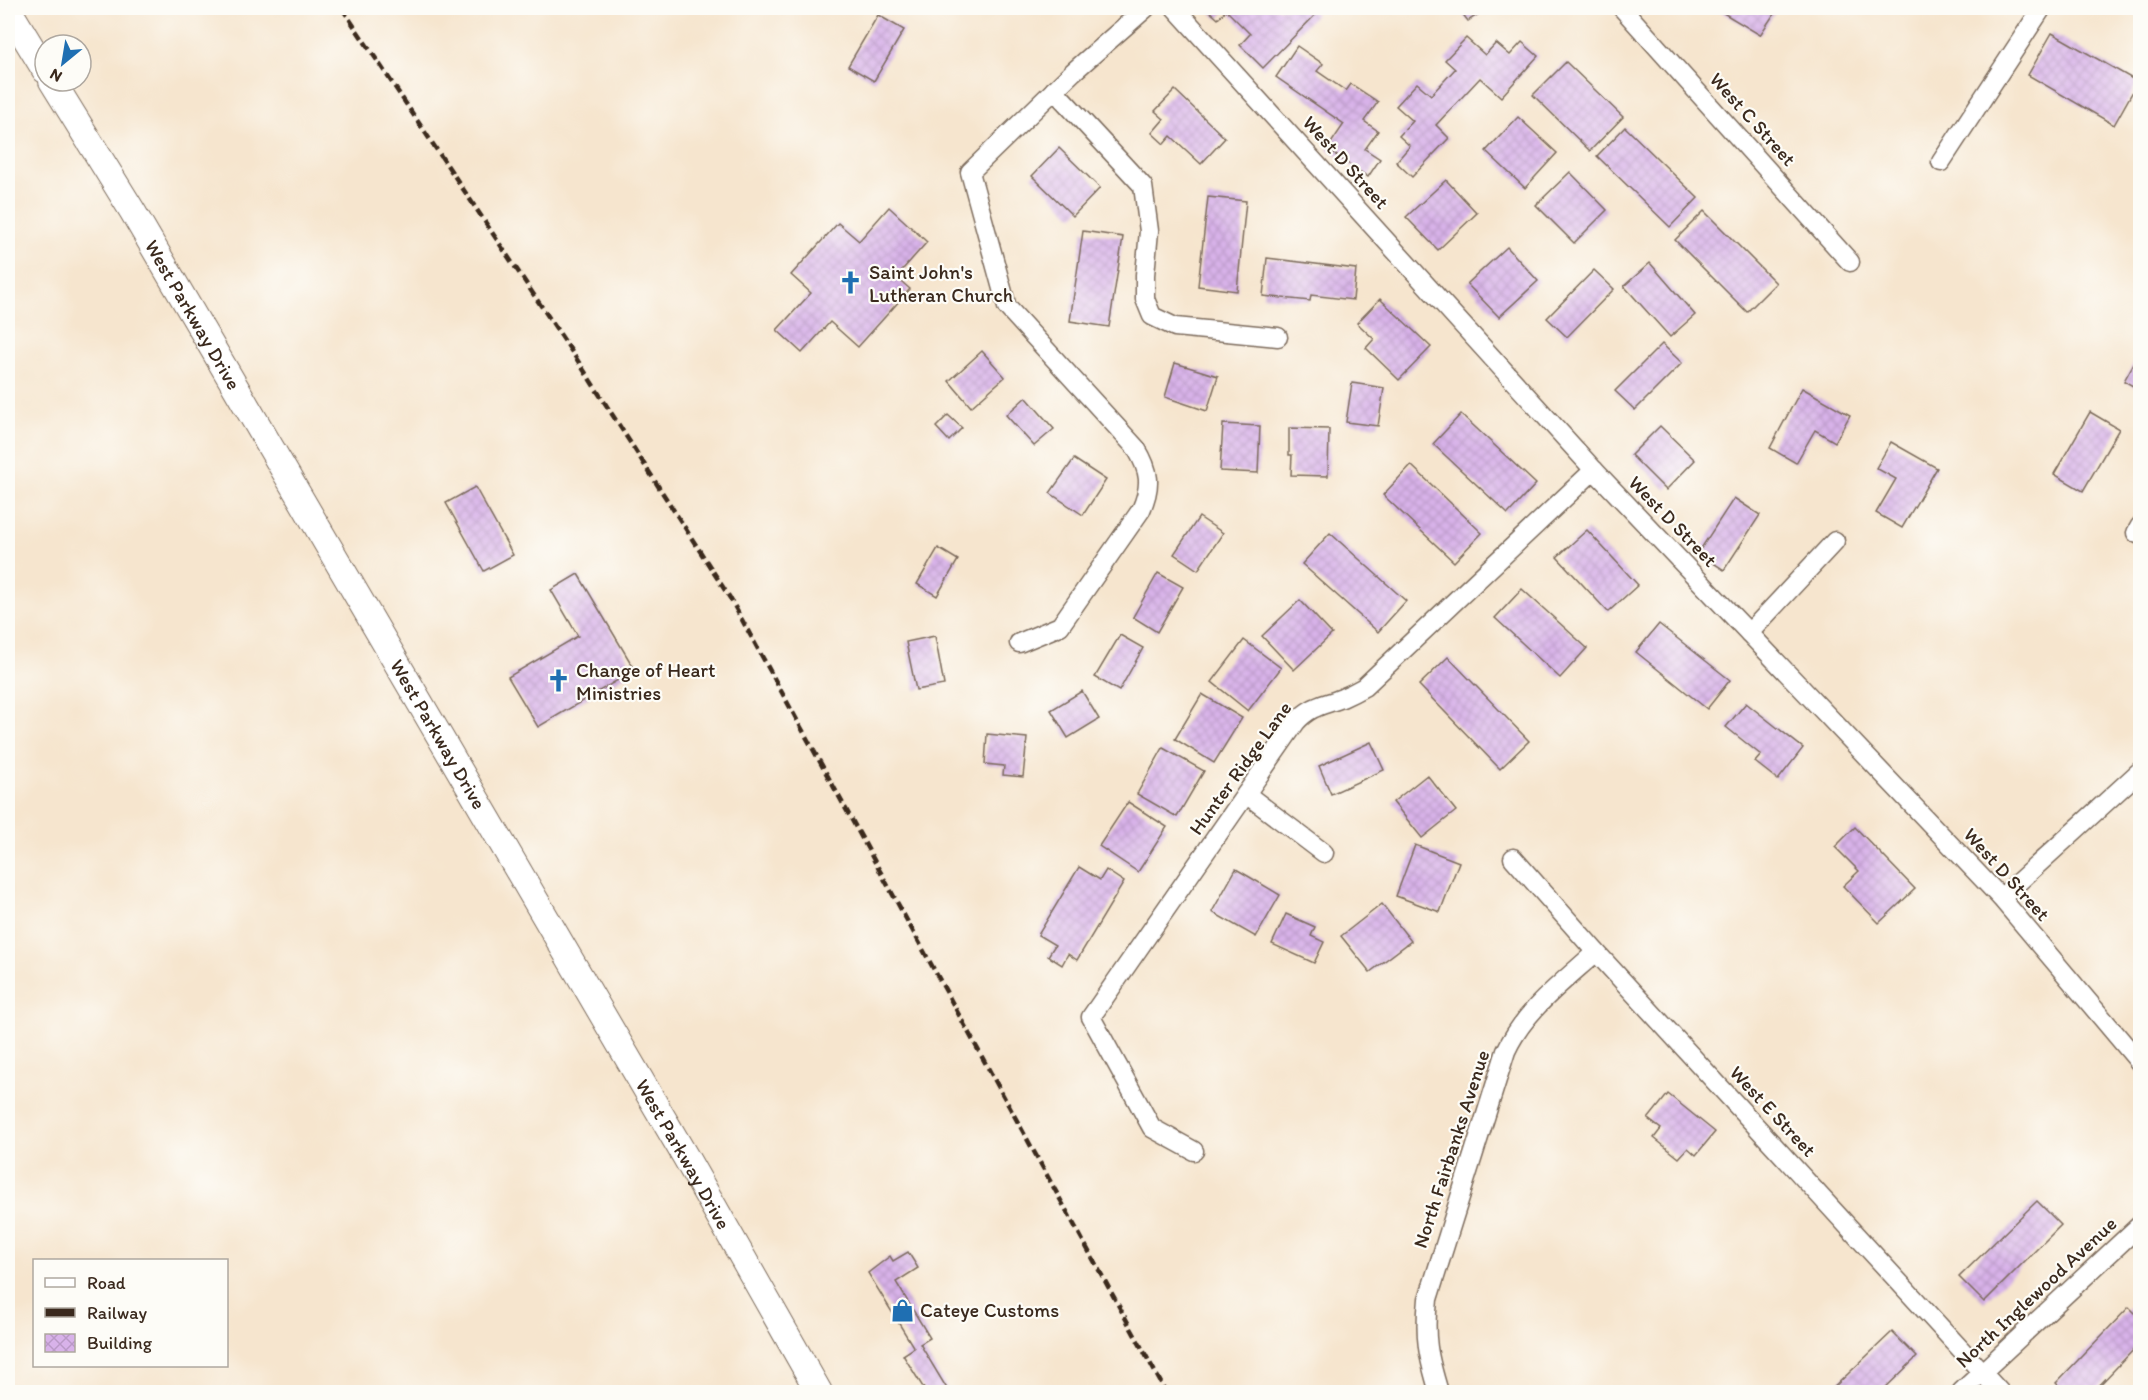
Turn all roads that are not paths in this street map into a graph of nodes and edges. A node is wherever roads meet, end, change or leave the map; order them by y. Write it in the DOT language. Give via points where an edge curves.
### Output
graph roads {
  1 [pos="1146,8"];
  2 [pos="1175,8"];
  3 [pos="1622,8"];
  4 [pos="2042,8"];
  5 [pos="8,9"];
  6 [pos="33,50"];
  7 [pos="1054,90"];
  8 [pos="60,93"];
  9 [pos="1941,162"];
  10 [pos="1850,262"];
  11 [pos="1278,337"];
  12 [pos="1594,470"];
  13 [pos="1835,541"];
  14 [pos="1749,633"];
  15 [pos="1019,643"];
  16 [pos="2140,771"];
  17 [pos="1246,794"];
  18 [pos="1324,853"];
  19 [pos="1513,858"];
  20 [pos="2001,898"];
  21 [pos="1596,952"];
  22 [pos="2140,1063"];
  23 [pos="1194,1151"];
  24 [pos="2140,1225"];
  25 [pos="1982,1373"];
  26 [pos="819,1392"];
  27 [pos="1438,1392"];
  28 [pos="1961,1392"];
  29 [pos="2000,1392"];
  1 -- 7 [label="street"];
  2 -- 12 [label="street, West D Street"];
  3 -- 10 [label="street, West C Street"];
  4 -- 9 [label="street"];
  5 -- 6 [label="main road"];
  7 -- 11 [label="street" via="1143,186 1149,231 1145,299 1152,316 1175,327"];
  7 -- 15 [label="street" via="970,172 1007,307 1136,448 1145,462 1149,481 1141,510 1060,626"];
  8 -- 26 [label="main road, West Parkway Drive" via="134,212"];
  12 -- 14 [label="street, West D Street"];
  12 -- 17 [label="street, Hunter Ridge Lane" via="1364,687 1306,712"];
  13 -- 14 [label="street"];
  14 -- 20 [label="street, West D Street"];
  16 -- 20 [label="street"];
  17 -- 18 [label="street"];
  17 -- 23 [label="street, Hunter Ridge Lane" via="1091,1017 1152,1128"];
  19 -- 21 [label="street, West E Street"];
  20 -- 22 [label="street, West D Street"];
  21 -- 25 [label="street, West E Street"];
  21 -- 27 [label="street, North Fairbanks Avenue" via="1537,1006 1506,1052 1428,1299 1427,1353"];
  24 -- 25 [label="street, North Inglewood Avenue"];
  25 -- 28 [label="street, North Inglewood Avenue"];
  25 -- 29 [label="street, West E Street"];
}
